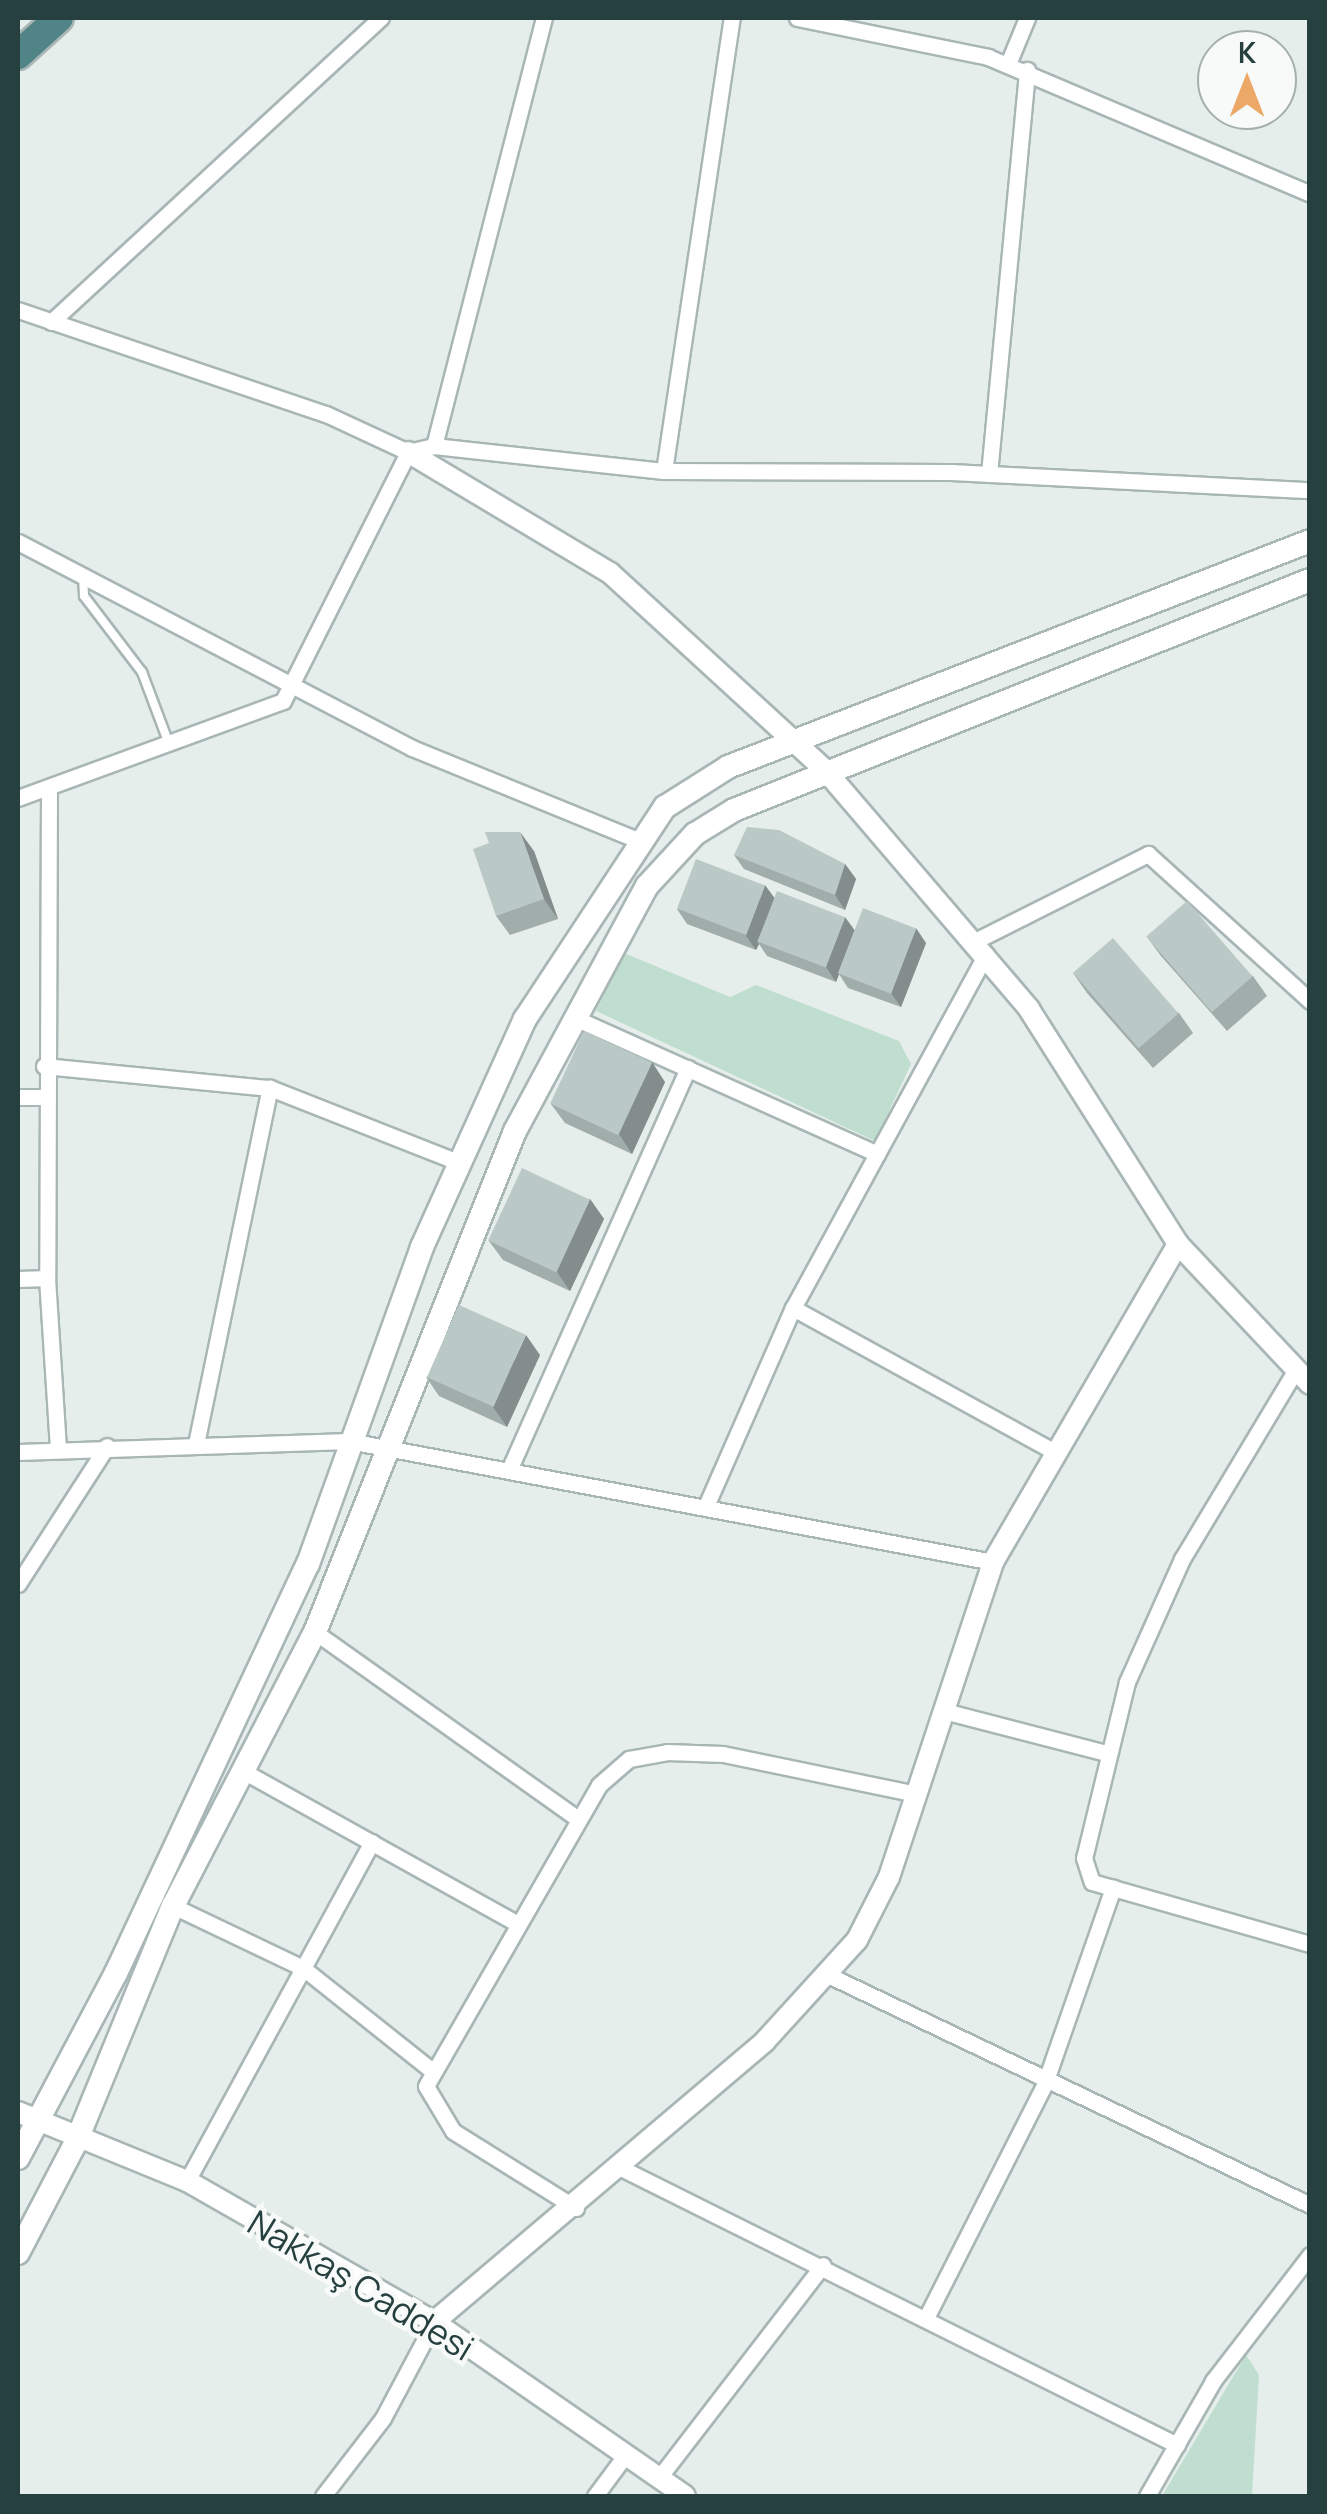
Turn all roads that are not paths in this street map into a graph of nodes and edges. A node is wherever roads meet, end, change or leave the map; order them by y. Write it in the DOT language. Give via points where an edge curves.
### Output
graph roads {
  1 [pos="59,18"];
  2 [pos="381,18"];
  3 [pos="544,18"];
  4 [pos="732,18"];
  5 [pos="797,18"];
  6 [pos="1028,18"];
  7 [pos="18,55"];
  8 [pos="1008,64"];
  9 [pos="1028,70"];
  10 [pos="1310,194"];
  11 [pos="18,310"];
  12 [pos="51,322"];
  13 [pos="434,446"];
  14 [pos="408,452"];
  15 [pos="664,471"];
  16 [pos="988,474"];
  17 [pos="1310,490"];
  18 [pos="1310,541"];
  19 [pos="18,542"];
  20 [pos="82,572"];
  21 [pos="1310,580"];
  22 [pos="296,684"];
  23 [pos="168,741"];
  24 [pos="795,743"];
  25 [pos="826,771"];
  26 [pos="49,788"];
  27 [pos="18,798"];
  28 [pos="640,841"];
  29 [pos="981,947"];
  30 [pos="1310,1001"];
  31 [pos="578,1019"];
  32 [pos="44,1066"];
  33 [pos="688,1068"];
  34 [pos="270,1088"];
  35 [pos="18,1097"];
  36 [pos="45,1097"];
  37 [pos="877,1154"];
  38 [pos="460,1163"];
  39 [pos="1178,1244"];
  40 [pos="46,1278"];
  41 [pos="18,1279"];
  42 [pos="792,1308"];
  43 [pos="1302,1378"];
  44 [pos="349,1441"];
  45 [pos="196,1444"];
  46 [pos="107,1446"];
  47 [pos="387,1446"];
  48 [pos="58,1449"];
  49 [pos="1050,1450"];
  50 [pos="18,1452"];
  51 [pos="509,1470"];
  52 [pos="706,1506"];
  53 [pos="993,1562"];
  54 [pos="18,1584"];
  55 [pos="315,1632"];
  56 [pos="944,1711"];
  57 [pos="1106,1754"];
  58 [pos="243,1770"];
  59 [pos="916,1794"];
  60 [pos="578,1819"];
  61 [pos="372,1842"];
  62 [pos="1113,1888"];
  63 [pos="173,1906"];
  64 [pos="514,1922"];
  65 [pos="1310,1944"];
  66 [pos="303,1968"];
  67 [pos="826,1974"];
  68 [pos="430,2069"];
  69 [pos="1044,2084"];
  70 [pos="26,2116"];
  71 [pos="76,2142"];
  72 [pos="18,2158"];
  73 [pos="623,2169"];
  74 [pos="186,2181"];
  75 [pos="1310,2205"];
  76 [pos="576,2208"];
  77 [pos="18,2253"];
  78 [pos="1310,2256"];
  79 [pos="823,2265"];
  80 [pos="926,2316"];
  81 [pos="434,2322"];
  82 [pos="1177,2445"];
  83 [pos="624,2457"];
  84 [pos="658,2479"];
  85 [pos="323,2496"];
  86 [pos="594,2496"];
  87 [pos="685,2496"];
  88 [pos="1147,2496"];
  1 -- 7 [label="highway"];
  2 -- 12 [label="street"];
  3 -- 13 [label="street"];
  4 -- 15 [label="street"];
  5 -- 8 [label="street"];
  6 -- 8 [label="street"];
  8 -- 9 [label="street"];
  9 -- 10 [label="street"];
  9 -- 16 [label="street"];
  11 -- 12 [label="street"];
  12 -- 14 [label="street" via="326,414"];
  13 -- 14 [label="street"];
  13 -- 15 [label="street"];
  14 -- 22 [label="street"];
  14 -- 24 [label="street" via="610,573"];
  15 -- 16 [label="street"];
  16 -- 17 [label="street"];
  18 -- 24 [label="main road"];
  19 -- 20 [label="street"];
  20 -- 22 [label="street"];
  20 -- 23 [label="lane" via="84,596 142,672"];
  21 -- 25 [label="main road"];
  22 -- 23 [label="street" via="283,701"];
  22 -- 28 [label="street" via="412,748"];
  23 -- 26 [label="street"];
  24 -- 25 [label="street"];
  24 -- 28 [label="main road" via="728,767 665,807"];
  25 -- 29 [label="street"];
  25 -- 31 [label="main road" via="695,834 647,886"];
  26 -- 27 [label="street"];
  26 -- 32 [label="street"];
  28 -- 38 [label="main road" via="525,1019"];
  29 -- 30 [label="street" via="1148,854"];
  29 -- 37 [label="street"];
  29 -- 39 [label="street"];
  31 -- 33 [label="street"];
  31 -- 47 [label="main road" via="515,1131"];
  32 -- 34 [label="street"];
  32 -- 36 [label="street"];
  33 -- 37 [label="street"];
  33 -- 51 [label="street"];
  34 -- 38 [label="street"];
  34 -- 45 [label="street"];
  35 -- 36 [label="street"];
  36 -- 40 [label="street"];
  37 -- 42 [label="street"];
  38 -- 44 [label="main road"];
  39 -- 43 [label="street"];
  39 -- 49 [label="street"];
  40 -- 41 [label="street"];
  40 -- 48 [label="street"];
  42 -- 49 [label="street"];
  42 -- 52 [label="street"];
  43 -- 57 [label="street" via="1182,1560"];
  44 -- 45 [label="street"];
  44 -- 47 [label="street"];
  44 -- 70 [label="main road" via="308,1564 116,1974"];
  45 -- 46 [label="street"];
  46 -- 48 [label="street"];
  46 -- 54 [label="street"];
  47 -- 51 [label="street"];
  47 -- 55 [label="main road"];
  48 -- 50 [label="street"];
  49 -- 53 [label="street"];
  51 -- 52 [label="street"];
  52 -- 53 [label="street"];
  53 -- 56 [label="street"];
  55 -- 58 [label="main road"];
  55 -- 60 [label="street"];
  56 -- 57 [label="street"];
  56 -- 59 [label="street"];
  57 -- 62 [label="street" via="1084,1858 1092,1882"];
  58 -- 61 [label="street"];
  58 -- 63 [label="main road"];
  59 -- 60 [label="street" via="722,1754 667,1752 629,1759"];
  59 -- 67 [label="street" via="889,1877 857,1940"];
  60 -- 64 [label="street"];
  61 -- 64 [label="street"];
  61 -- 66 [label="street"];
  62 -- 65 [label="street"];
  62 -- 69 [label="street"];
  63 -- 66 [label="street"];
  63 -- 71 [label="main road"];
  64 -- 68 [label="street"];
  66 -- 68 [label="street"];
  66 -- 74 [label="street"];
  67 -- 69 [label="street"];
  67 -- 73 [label="street"];
  68 -- 76 [label="street" via="426,2100 445,2124"];
  69 -- 75 [label="street"];
  69 -- 80 [label="street"];
  70 -- 71 [label="street, Nakkaş Caddesi"];
  70 -- 72 [label="main road"];
  71 -- 74 [label="street, Nakkaş Caddesi"];
  71 -- 77 [label="main road"];
  73 -- 76 [label="street"];
  73 -- 79 [label="street"];
  74 -- 81 [label="street, Nakkaş Caddesi"];
  76 -- 81 [label="street"];
  78 -- 82 [label="street"];
  79 -- 80 [label="street"];
  79 -- 84 [label="street"];
  80 -- 82 [label="street"];
  81 -- 83 [label="street, Nakkaş Caddesi"];
  81 -- 85 [label="street" via="383,2418"];
  82 -- 88 [label="street"];
  83 -- 84 [label="street, Nakkaş Caddesi"];
  83 -- 86 [label="street"];
  84 -- 87 [label="street, Nakkaş Caddesi"];
}
